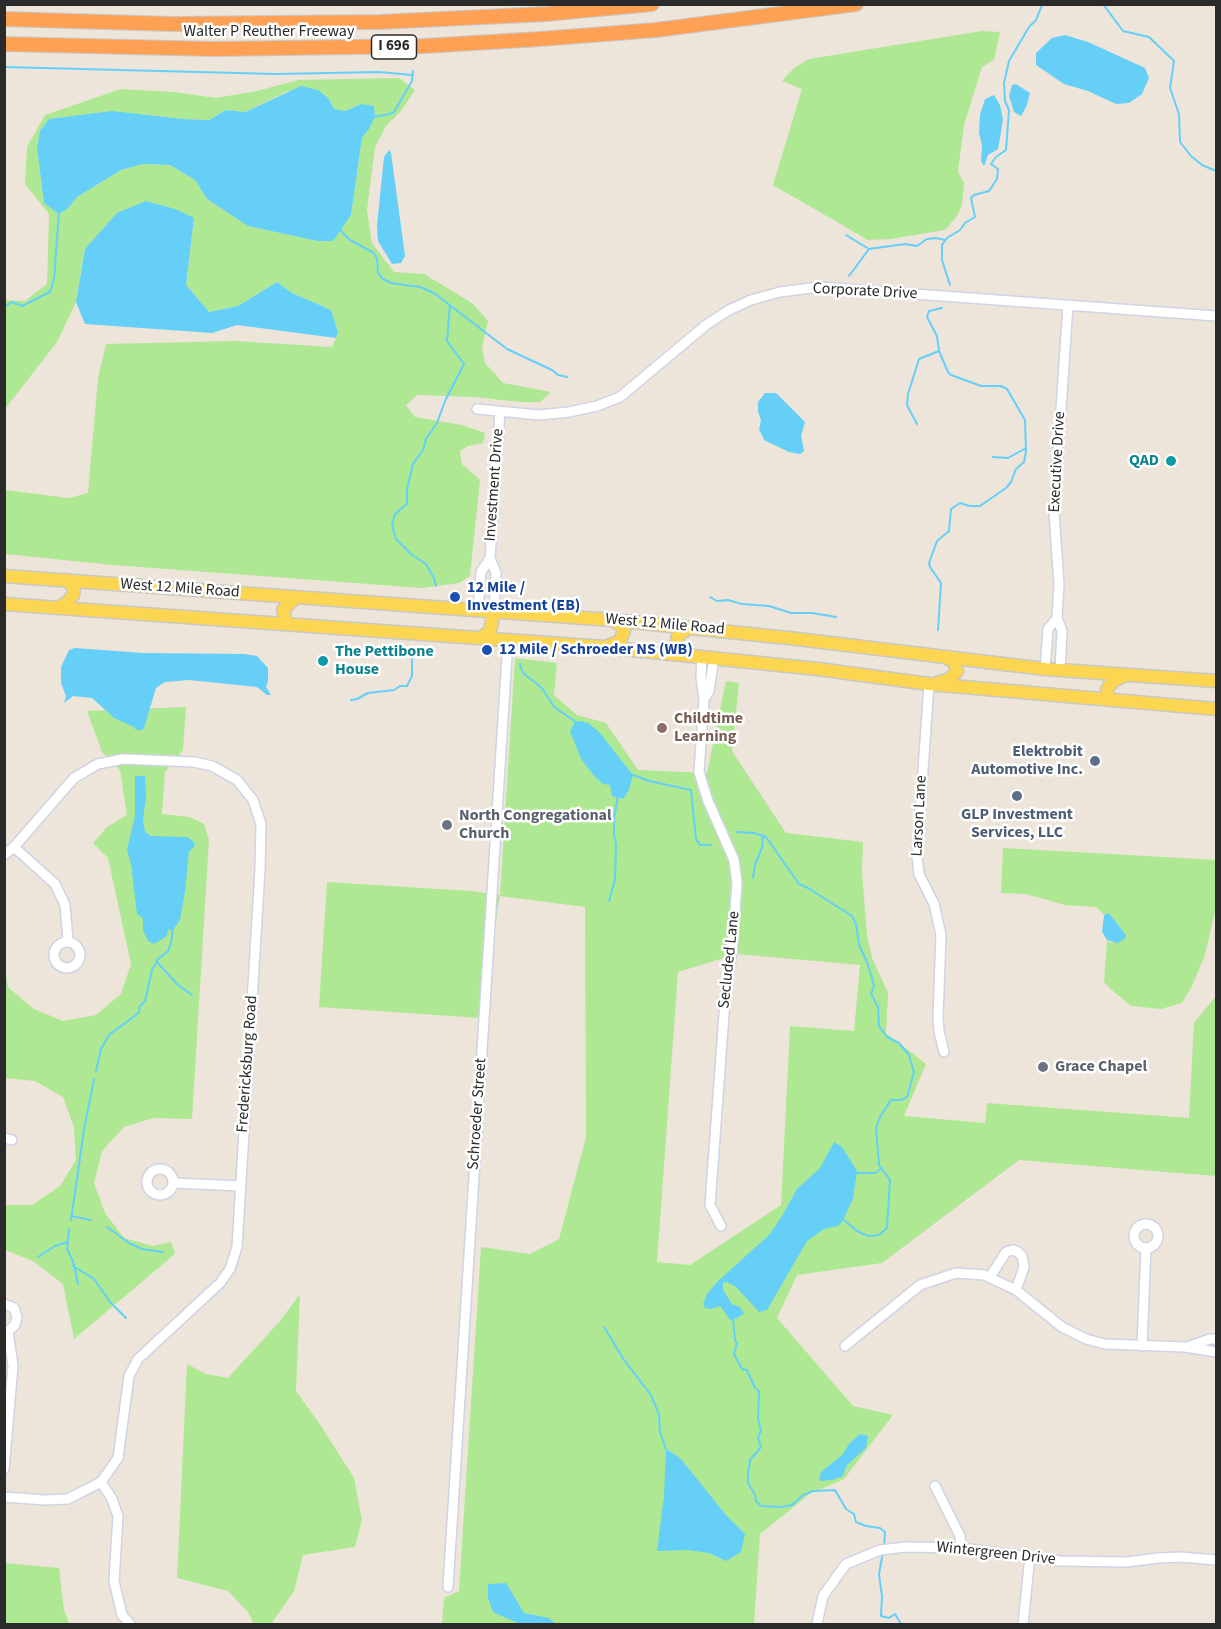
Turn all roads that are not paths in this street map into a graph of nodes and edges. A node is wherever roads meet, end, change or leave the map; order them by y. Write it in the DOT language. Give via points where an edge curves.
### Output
graph roads {
  1 [pos="652,4"];
  2 [pos="856,4"];
  3 [pos="4,19"];
  4 [pos="4,44"];
  5 [pos="1068,305"];
  6 [pos="1216,316"];
  7 [pos="477,409"];
  8 [pos="500,411"];
  9 [pos="490,558"];
  10 [pos="4,576"];
  11 [pos="67,580"];
  12 [pos="296,597"];
  13 [pos="4,603"];
  14 [pos="58,607"];
  15 [pos="478,610"];
  16 [pos="494,611"];
  17 [pos="1057,618"];
  18 [pos="612,620"];
  19 [pos="286,623"];
  20 [pos="691,627"];
  21 [pos="482,637"];
  22 [pos="508,640"];
  23 [pos="604,647"];
  24 [pos="678,654"];
  25 [pos="708,657"];
  26 [pos="943,657"];
  27 [pos="1045,669"];
  28 [pos="1060,670"];
  29 [pos="1127,675"];
  30 [pos="1216,681"];
  31 [pos="930,684"];
  32 [pos="1108,700"];
  33 [pos="1216,708"];
  34 [pos="14,847"];
  35 [pos="4,855"];
  36 [pos="68,941"];
  37 [pos="944,1052"];
  38 [pos="174,1183"];
  39 [pos="240,1186"];
  40 [pos="721,1226"];
  41 [pos="1146,1248"];
  42 [pos="990,1278"];
  43 [pos="1016,1290"];
  44 [pos="4,1304"];
  45 [pos="6,1331"];
  46 [pos="1216,1339"];
  47 [pos="845,1346"];
  48 [pos="1142,1347"];
  49 [pos="1185,1347"];
  50 [pos="1216,1352"];
  51 [pos="4,1469"];
  52 [pos="101,1482"];
  53 [pos="935,1486"];
  54 [pos="4,1497"];
  55 [pos="961,1548"];
  56 [pos="1030,1556"];
  57 [pos="1216,1560"];
  58 [pos="448,1587"];
  59 [pos="130,1624"];
  60 [pos="817,1624"];
  61 [pos="1023,1624"];
  1 -- 3 [label="highway, Walter P Reuther Freeway / I 696" via="546,14 379,22 172,24"];
  2 -- 4 [label="highway, Walter P Reuther Freeway / I 696" via="656,30 424,46 214,49"];
  5 -- 6 [label="street, Corporate Drive"];
  5 -- 8 [label="street, Corporate Drive" via="819,287 780,292 736,307 706,325 620,396 597,406 539,415"];
  5 -- 17 [label="street, Executive Drive" via="1054,513"];
  7 -- 8 [label="street, Corporate Drive"];
  8 -- 9 [label="street, Investment Drive"];
  9 -- 15 [label="street, Investment Drive" via="481,573"];
  9 -- 16 [label="street, Investment Drive" via="496,573"];
  10 -- 11 [label="main road, West 12 Mile Road"];
  11 -- 12 [label="main road, West 12 Mile Road"];
  11 -- 14 [label="main road" via="74,588 73,595"];
  12 -- 15 [label="main road, West 12 Mile Road"];
  12 -- 19 [label="main road" via="284,610"];
  13 -- 14 [label="main road, West 12 Mile Road"];
  14 -- 19 [label="main road, West 12 Mile Road"];
  15 -- 16 [label="main road, West 12 Mile Road"];
  16 -- 18 [label="main road, West 12 Mile Road"];
  16 -- 21 [label="main road" via="490,631"];
  17 -- 27 [label="street, Executive Drive" via="1048,629"];
  17 -- 28 [label="street, Executive Drive" via="1062,631"];
  18 -- 20 [label="main road, West 12 Mile Road"];
  18 -- 23 [label="main road" via="624,627 623,638"];
  19 -- 21 [label="main road, West 12 Mile Road"];
  20 -- 24 [label="main road" via="678,635"];
  20 -- 26 [label="main road, West 12 Mile Road"];
  21 -- 22 [label="main road, West 12 Mile Road"];
  22 -- 23 [label="main road, West 12 Mile Road"];
  22 -- 58 [label="street, Schroeder Street"];
  23 -- 24 [label="main road, West 12 Mile Road"];
  24 -- 25 [label="main road, West 12 Mile Road"];
  25 -- 31 [label="main road, West 12 Mile Road"];
  25 -- 40 [label="street, Secluded Lane" via="701,678 704,699 699,772 734,860 737,883 710,1205"];
  26 -- 27 [label="main road, West 12 Mile Road"];
  26 -- 31 [label="main road" via="954,662 957,671 944,682"];
  27 -- 28 [label="main road, West 12 Mile Road"];
  28 -- 29 [label="main road, West 12 Mile Road"];
  29 -- 30 [label="main road, West 12 Mile Road"];
  29 -- 32 [label="main road" via="1109,686"];
  31 -- 32 [label="main road, West 12 Mile Road"];
  31 -- 37 [label="street, Larson Lane" via="917,856 919,874 934,904 941,935 938,1018"];
  32 -- 33 [label="main road, West 12 Mile Road"];
  34 -- 35 [label="street, Fredericksburg Road"];
  34 -- 36 [label="street" via="55,884 65,905"];
  34 -- 39 [label="street, Fredericksburg Road" via="74,778 98,764 123,759 212,766 237,780 253,800 261,824 260,870"];
  38 -- 39 [label="street"];
  39 -- 52 [label="street, Fredericksburg Road" via="237,1247 230,1269 220,1283 138,1359 129,1376 118,1458"];
  41 -- 48 [label="street"];
  42 -- 43 [label="street"];
  42 -- 43 [label="street" via="1006,1252 1018,1252 1024,1267"];
  42 -- 47 [label="street" via="956,1273 920,1285"];
  43 -- 48 [label="street" via="1062,1327 1086,1340"];
  44 -- 45 [label="street" via="14,1308 17,1317 15,1325"];
  45 -- 51 [label="street" via="13,1366"];
  46 -- 49 [label="street"];
  48 -- 49 [label="street"];
  49 -- 50 [label="street"];
  52 -- 54 [label="street, Fredericksburg Road" via="68,1499"];
  52 -- 59 [label="street" via="118,1516 114,1581 122,1615"];
  53 -- 55 [label="street" via="960,1536"];
  55 -- 56 [label="street, Wintergreen Drive"];
  55 -- 60 [label="street, Wintergreen Drive" via="880,1550 846,1564 823,1596"];
  56 -- 57 [label="street, Wintergreen Drive" via="1060,1561 1127,1562 1158,1557"];
  56 -- 61 [label="street"];
}
